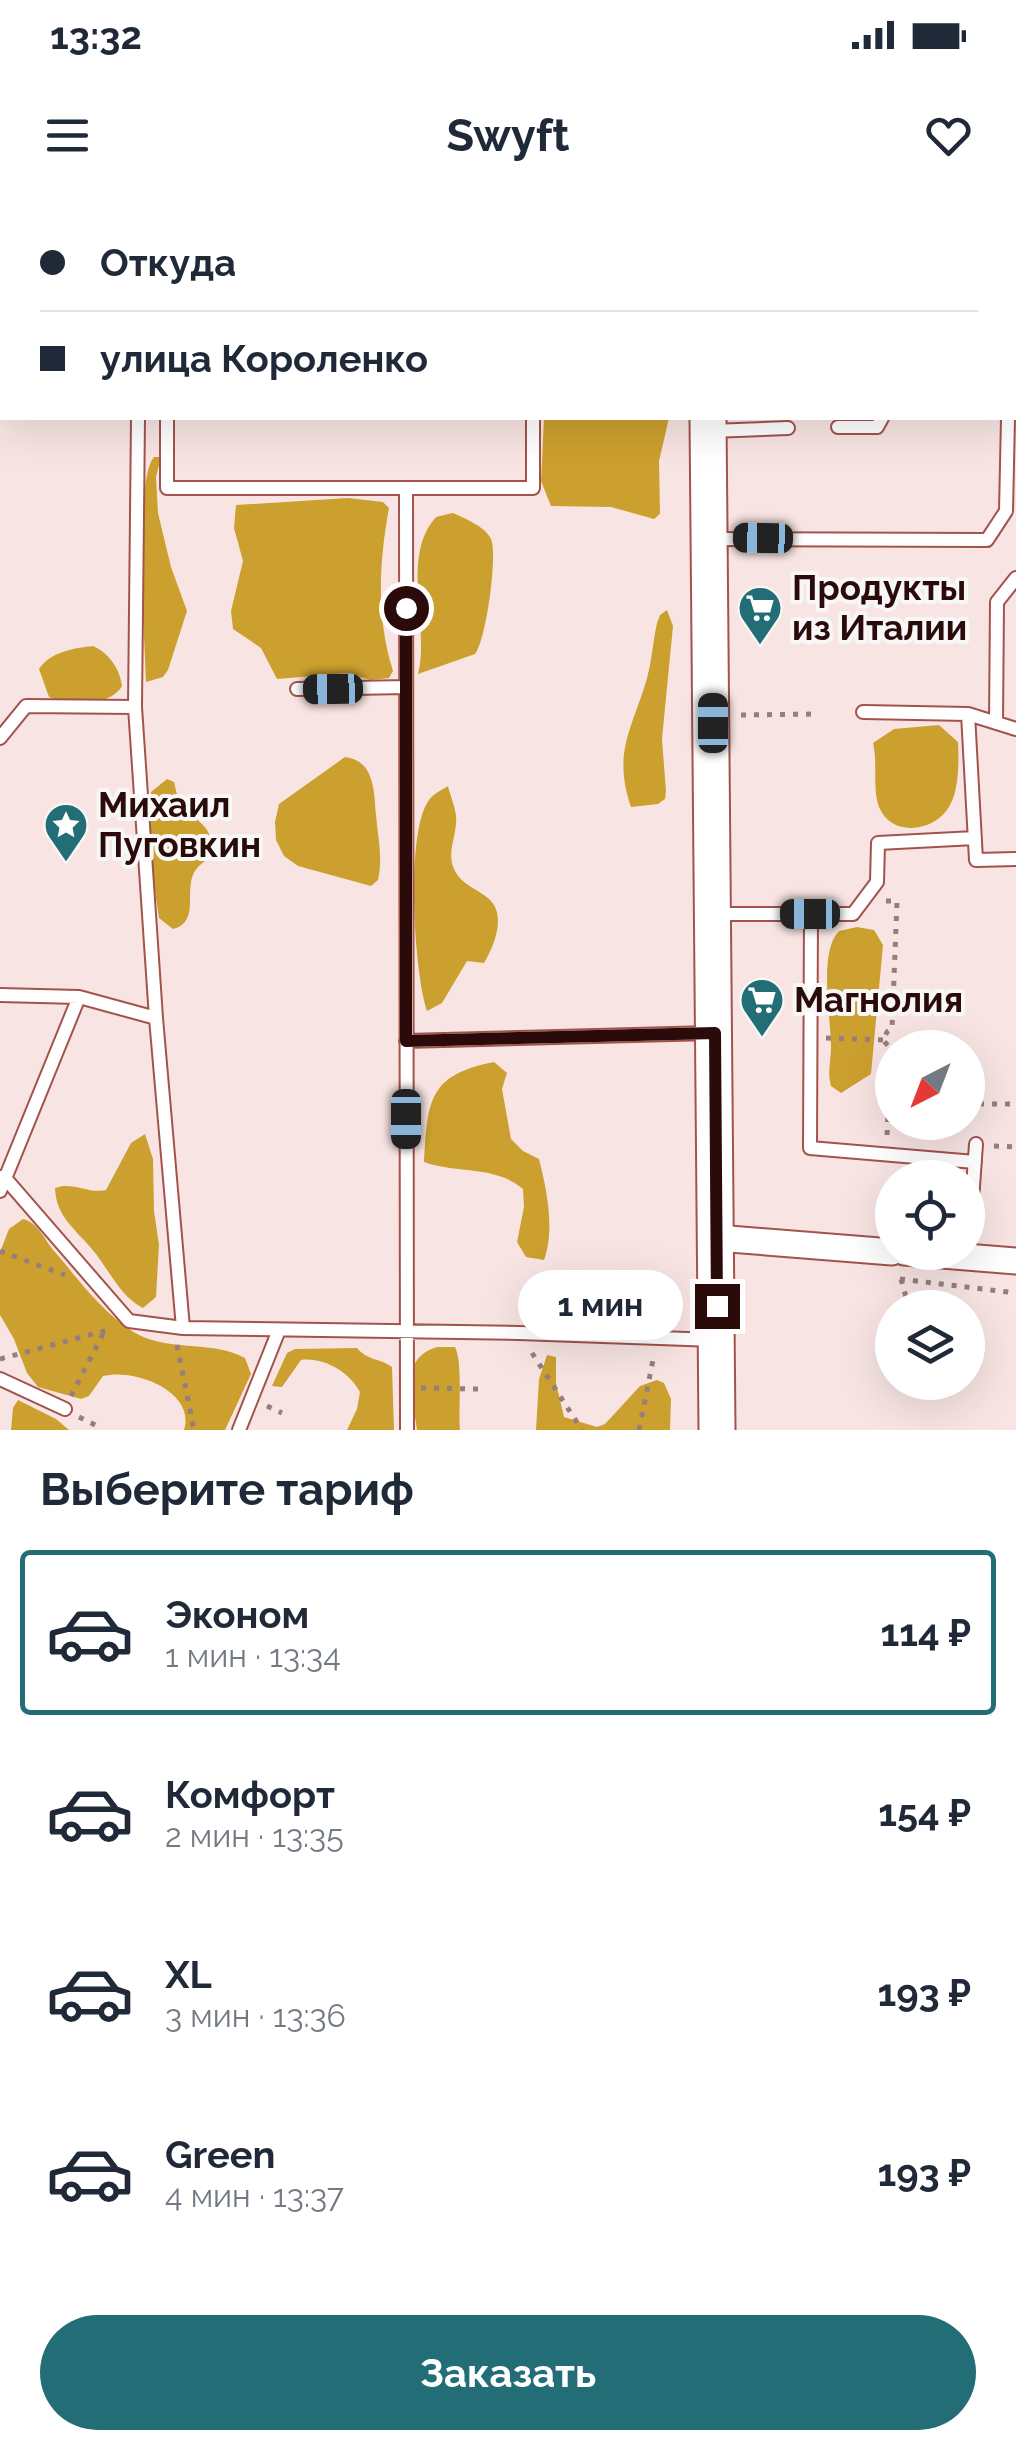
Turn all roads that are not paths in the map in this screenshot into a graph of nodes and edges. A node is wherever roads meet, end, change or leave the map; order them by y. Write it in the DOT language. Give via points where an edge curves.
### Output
graph roads {
  1 [pos="138,420"];
  2 [pos="167,420"];
  3 [pos="533,420"];
  4 [pos="881,420"];
  5 [pos="1008,420"];
  6 [pos="708,424"];
  7 [pos="838,427"];
  8 [pos="788,428"];
  9 [pos="406,488"];
  10 [pos="712,539"];
  11 [pos="1016,578"];
  12 [pos="406,687"];
  13 [pos="296,690"];
  14 [pos="135,707"];
  15 [pos="863,712"];
  16 [pos="968,714"];
  17 [pos="996,723"];
  18 [pos="1016,728"];
  19 [pos="0,738"];
  20 [pos="975,838"];
  21 [pos="1016,860"];
  22 [pos="714,914"];
  23 [pos="810,914"];
  24 [pos="0,995"];
  25 [pos="79,997"];
  26 [pos="156,1018"];
  27 [pos="715,1033"];
  28 [pos="406,1041"];
  29 [pos="976,1144"];
  30 [pos="952,1160"];
  31 [pos="974,1160"];
  32 [pos="2,1182"];
  33 [pos="717,1238"];
  34 [pos="875,1251"];
  35 [pos="985,1259"];
  36 [pos="1016,1261"];
  37 [pos="178,1327"];
  38 [pos="279,1330"];
  39 [pos="406,1333"];
  40 [pos="717,1340"];
  41 [pos="0,1379"];
  42 [pos="65,1409"];
  43 [pos="239,1430"];
  44 [pos="407,1430"];
  45 [pos="717,1430"];
  1 -- 14 [label="lane"];
  2 -- 9 [label="lane" via="167,488"];
  3 -- 9 [label="lane" via="534,488"];
  4 -- 7 [label="lane" via="877,426"];
  5 -- 10 [label="lane" via="1006,511 987,540"];
  6 -- 8 [label="lane"];
  6 -- 10 [label="street"];
  9 -- 12 [label="lane"];
  10 -- 22 [label="street"];
  11 -- 17 [label="lane" via="997,602"];
  12 -- 13 [label="lane"];
  12 -- 28 [label="lane"];
  14 -- 19 [label="lane" via="26,706"];
  14 -- 26 [label="lane"];
  15 -- 16 [label="lane"];
  16 -- 17 [label="lane"];
  16 -- 20 [label="lane"];
  17 -- 18 [label="lane"];
  20 -- 21 [label="lane" via="976,860"];
  20 -- 23 [label="lane" via="878,843 877,882 853,914"];
  22 -- 23 [label="lane"];
  22 -- 27 [label="street"];
  23 -- 30 [label="lane" via="810,1148"];
  24 -- 25 [label="lane"];
  25 -- 26 [label="lane"];
  25 -- 32 [label="lane"];
  26 -- 37 [label="lane"];
  27 -- 28 [label="lane"];
  27 -- 33 [label="street"];
  28 -- 39 [label="lane"];
  29 -- 31 [label="lane"];
  32 -- 37 [label="lane" via="129,1321"];
  33 -- 34 [label="street"];
  33 -- 40 [label="street"];
  35 -- 36 [label="street"];
  37 -- 38 [label="lane"];
  38 -- 39 [label="lane"];
  38 -- 43 [label="lane"];
  39 -- 40 [label="lane"];
  39 -- 44 [label="lane"];
  40 -- 45 [label="street"];
  41 -- 42 [label="lane"];
}
